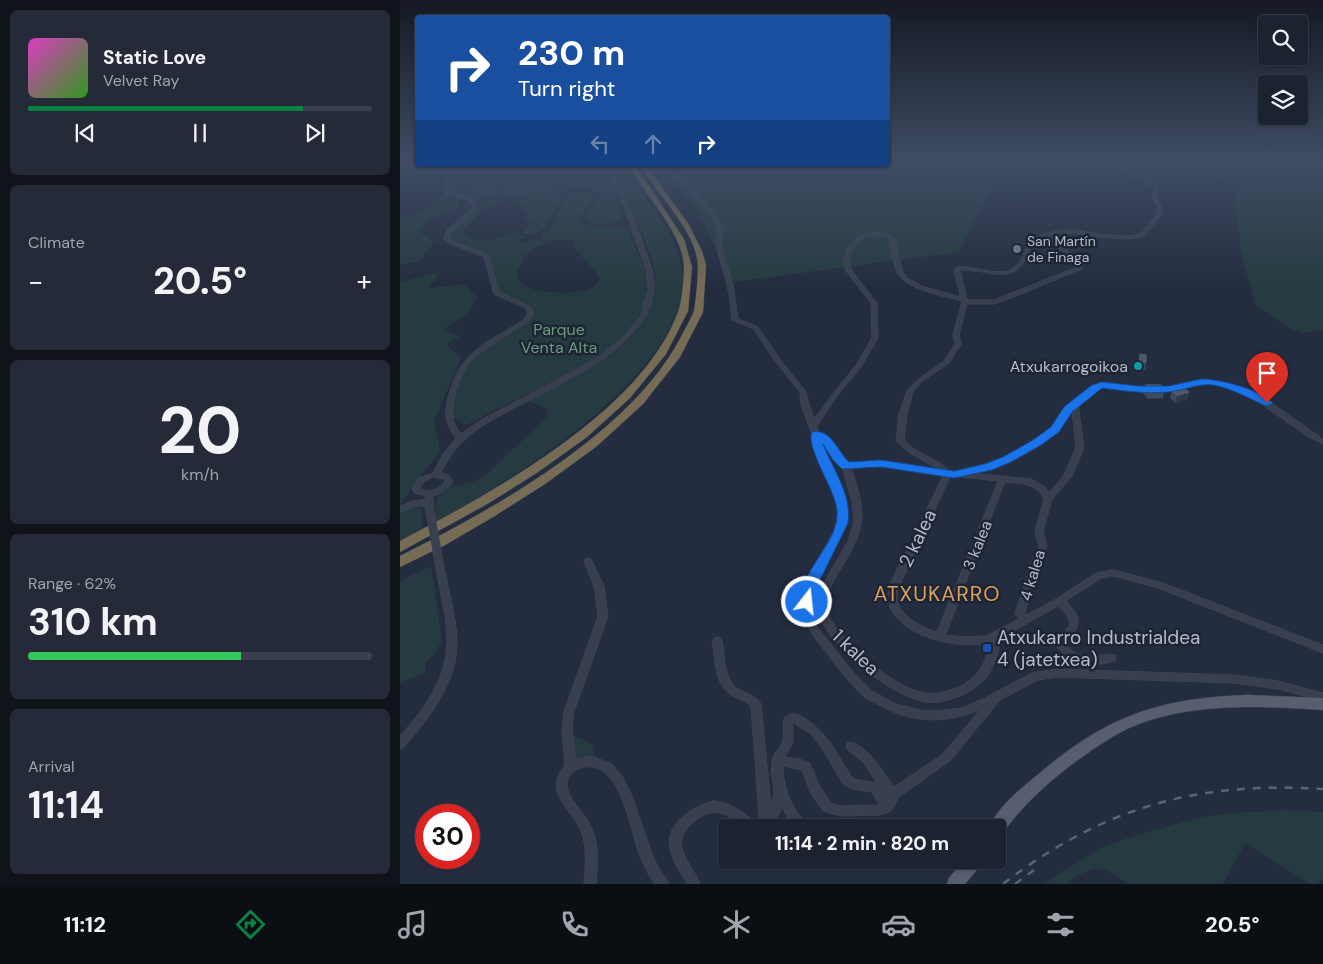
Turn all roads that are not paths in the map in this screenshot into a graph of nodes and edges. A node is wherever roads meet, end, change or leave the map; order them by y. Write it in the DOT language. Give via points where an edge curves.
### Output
graph roads {
  1 [pos="472,202"];
  2 [pos="626,202"];
  3 [pos="655,202"];
  4 [pos="669,202"];
  5 [pos="701,202"];
  6 [pos="1157,202"];
  7 [pos="1044,235"];
  8 [pos="963,299"];
  9 [pos="1075,405"];
  10 [pos="814,430"];
  11 [pos="460,438"];
  12 [pos="1323,442"];
  13 [pos="846,466"];
  14 [pos="436,474"];
  15 [pos="951,474"];
  16 [pos="1002,480"];
  17 [pos="426,494"];
  18 [pos="1048,499"];
  19 [pos="429,505"];
  20 [pos="400,509"];
  21 [pos="400,547"];
  22 [pos="588,561"];
  23 [pos="400,562"];
  24 [pos="1059,601"];
  25 [pos="1025,620"];
  26 [pos="996,636"];
  27 [pos="940,637"];
  28 [pos="717,641"];
  29 [pos="1323,650"];
  30 [pos="1111,658"];
  31 [pos="1001,694"];
  32 [pos="1323,697"];
  33 [pos="1323,704"];
  34 [pos="400,744"];
  35 [pos="851,746"];
  36 [pos="777,760"];
  37 [pos="571,767"];
  38 [pos="780,787"];
  39 [pos="890,802"];
  40 [pos="741,819"];
  41 [pos="766,819"];
  42 [pos="771,819"];
  43 [pos="794,819"];
  44 [pos="1004,819"];
  45 [pos="967,869"];
  46 [pos="590,884"];
  47 [pos="663,884"];
  48 [pos="694,884"];
  49 [pos="955,884"];
  1 -- 11 [label="street" via="474,208 449,231 449,242 486,256 496,293 527,307 531,313 528,319 482,349 462,369 448,409 450,426"];
  2 -- 11 [label="street" via="649,269 650,296 642,318 602,358 500,412"];
  3 -- 21 [label="highway" via="676,232 689,275 688,296 671,338 651,367 630,392 565,448 526,476"];
  4 -- 23 [label="highway" via="688,230 701,259 703,274 702,296 696,316 686,339 665,371 613,426 540,482 446,539"];
  5 -- 10 [label="street" via="721,227 718,247 728,274 735,320 753,326 759,332 803,392"];
  6 -- 7 [label="street" via="1160,214 1140,236 1127,238 1066,231"];
  7 -- 8 [label="street" via="1031,240 1026,259 1019,268 998,274 958,268"];
  7 -- 8 [label="street" via="1080,262 1080,268 994,302"];
  8 -- 10 [label="street" via="920,287 906,279 900,272 892,239 876,234 862,236 851,246 846,259 848,271 874,304 874,338 859,366 835,395"];
  8 -- 15 [label="street" via="956,335 958,344 947,362 910,391 900,440 910,452"];
  9 -- 12 [label="street" via="1102,385 1138,390 1212,382 1231,386 1267,403 1298,428"];
  9 -- 15 [label="street" via="1064,413 1060,423 1046,437 1022,452 988,467"];
  9 -- 18 [label="street" via="1080,448 1068,476"];
  10 -- 13 [label="street"];
  10 -- 31 [label="street" via="817,445 840,495 843,512 842,523 808,591 807,609 816,633 859,686 893,708 920,715 950,715 974,708"];
  11 -- 14 [label="street" via="446,454"];
  13 -- 15 [label="street" via="881,463"];
  13 -- 26 [label="street, 1 kalea" via="855,493 858,522 821,602 823,614 840,640 865,665 891,683 918,696 937,699 972,686 985,674 992,661"];
  14 -- 17 [label="street" via="417,484 416,489"];
  14 -- 17 [label="street" via="444,476 448,482 444,488"];
  15 -- 16 [label="street"];
  15 -- 27 [label="street, 2 kalea" via="897,580 892,597 898,614"];
  16 -- 18 [label="street" via="1030,482 1042,489"];
  16 -- 27 [label="street, 3 kalea"];
  17 -- 19 [label="street"];
  17 -- 20 [label="street"];
  18 -- 25 [label="street, 4 kalea" via="1039,531 1043,547 1020,614"];
  19 -- 20 [label="street" via="419,502"];
  19 -- 34 [label="street, bridge" via="452,642 451,656 436,698"];
  22 -- 37 [label="street" via="599,586 603,616 569,712 567,729"];
  24 -- 25 [label="street, 2 kalea"];
  24 -- 29 [label="street, 2 kalea" via="1099,575 1120,574 1160,585"];
  24 -- 30 [label="street" via="1070,612 1074,625 1061,642 1068,654 1085,660"];
  25 -- 26 [label="street, 2 kalea"];
  26 -- 27 [label="street, 2 kalea" via="977,643"];
  28 -- 41 [label="street" via="726,682 732,690 751,698 756,704"];
  31 -- 32 [label="street" via="1036,676 1057,673 1234,679 1278,685"];
  31 -- 39 [label="street" via="947,757"];
  33 -- 44 [label="main road" via="1262,700 1234,702 1185,707 1125,723 1086,745 1050,773"];
  35 -- 39 [label="street" via="868,760"];
  36 -- 38 [label="street"];
  36 -- 39 [label="street" via="806,768 814,788 828,807 841,812 880,810"];
  36 -- 39 [label="street" via="788,744 788,724 794,718 814,731 847,780 852,784 875,787"];
  37 -- 46 [label="street" via="560,781 561,791 587,831 592,847"];
  37 -- 47 [label="street" via="578,763 598,763 622,785 648,863"];
  38 -- 42 [label="street"];
  38 -- 43 [label="street"];
  40 -- 48 [label="street" via="720,807 706,808 678,830 677,853"];
  45 -- 49 [label="main road"];
}
